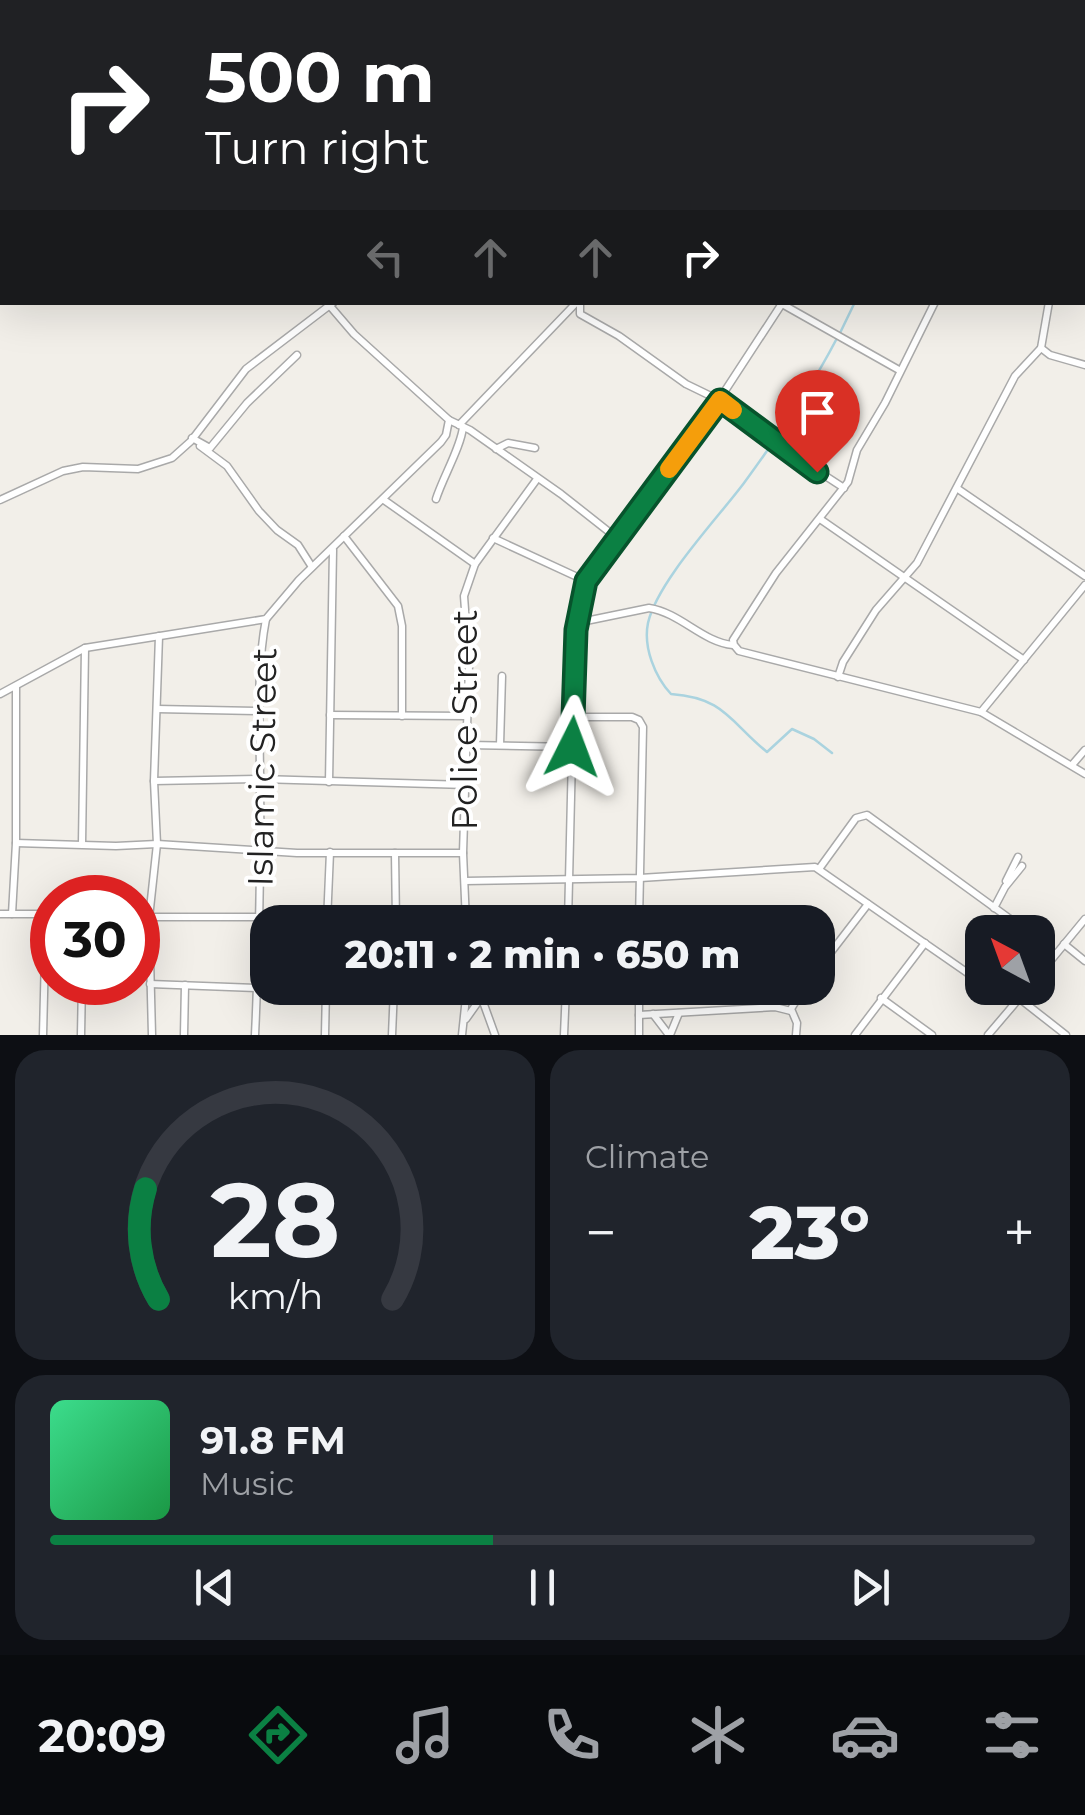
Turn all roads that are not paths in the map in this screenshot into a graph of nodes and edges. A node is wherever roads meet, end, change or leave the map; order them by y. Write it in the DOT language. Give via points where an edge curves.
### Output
graph roads {
  1 [pos="331,305"];
  2 [pos="333,305"];
  3 [pos="576,305"];
  4 [pos="579,305"];
  5 [pos="781,305"];
  6 [pos="785,305"];
  7 [pos="933,305"];
  8 [pos="1049,305"];
  9 [pos="1040,348"];
  10 [pos="298,355"];
  11 [pos="1085,365"];
  12 [pos="899,370"];
  13 [pos="720,400"];
  14 [pos="449,420"];
  15 [pos="461,426"];
  16 [pos="192,438"];
  17 [pos="200,446"];
  18 [pos="535,448"];
  19 [pos="496,450"];
  20 [pos="537,479"];
  21 [pos="844,488"];
  22 [pos="958,489"];
  23 [pos="436,499"];
  24 [pos="0,500"];
  25 [pos="384,500"];
  26 [pos="820,519"];
  27 [pos="344,536"];
  28 [pos="494,538"];
  29 [pos="618,538"];
  30 [pos="333,548"];
  31 [pos="474,564"];
  32 [pos="312,567"];
  33 [pos="904,575"];
  34 [pos="1085,576"];
  35 [pos="586,581"];
  36 [pos="1085,585"];
  37 [pos="266,620"];
  38 [pos="576,623"];
  39 [pos="159,636"];
  40 [pos="734,645"];
  41 [pos="85,648"];
  42 [pos="1024,660"];
  43 [pos="502,676"];
  44 [pos="838,677"];
  45 [pos="16,686"];
  46 [pos="0,694"];
  47 [pos="157,709"];
  48 [pos="260,711"];
  49 [pos="981,712"];
  50 [pos="330,716"];
  51 [pos="402,716"];
  52 [pos="468,716"];
  53 [pos="574,717"];
  54 [pos="468,745"];
  55 [pos="500,745"];
  56 [pos="572,747"];
  57 [pos="1085,750"];
  58 [pos="1072,765"];
  59 [pos="1085,774"];
  60 [pos="260,779"];
  61 [pos="154,781"];
  62 [pos="329,782"];
  63 [pos="466,785"];
  64 [pos="16,843"];
  65 [pos="82,844"];
  66 [pos="157,844"];
  67 [pos="260,849"];
  68 [pos="330,852"];
  69 [pos="395,853"];
  70 [pos="463,853"];
  71 [pos="1018,857"];
  72 [pos="1022,866"];
  73 [pos="819,869"];
  74 [pos="154,875"];
  75 [pos="640,878"];
  76 [pos="570,879"];
  77 [pos="465,882"];
  78 [pos="1004,887"];
  79 [pos="868,904"];
  80 [pos="259,905"];
  81 [pos="328,905"];
  82 [pos="396,905"];
  83 [pos="466,905"];
  84 [pos="569,905"];
  85 [pos="639,905"];
  86 [pos="994,908"];
  87 [pos="0,914"];
  88 [pos="12,914"];
  89 [pos="30,914"];
  90 [pos="1004,915"];
  91 [pos="250,917"];
  92 [pos="160,918"];
  93 [pos="1085,919"];
  94 [pos="925,944"];
  95 [pos="1064,944"];
  96 [pos="835,946"];
  97 [pos="1055,954"];
  98 [pos="1085,961"];
  99 [pos="965,971"];
  100 [pos="160,984"];
  101 [pos="185,985"];
  102 [pos="250,988"];
  103 [pos="881,998"];
  104 [pos="44,1005"];
  105 [pos="82,1005"];
  106 [pos="151,1005"];
  107 [pos="257,1005"];
  108 [pos="326,1005"];
  109 [pos="393,1005"];
  110 [pos="465,1005"];
  111 [pos="478,1005"];
  112 [pos="484,1005"];
  113 [pos="565,1005"];
  114 [pos="639,1005"];
  115 [pos="794,1005"];
  116 [pos="1014,1005"];
  117 [pos="1025,1005"];
  118 [pos="791,1011"];
  119 [pos="679,1012"];
  120 [pos="653,1014"];
  121 [pos="639,1015"];
  122 [pos="464,1030"];
  123 [pos="42,1035"];
  124 [pos="81,1035"];
  125 [pos="152,1035"];
  126 [pos="184,1035"];
  127 [pos="255,1035"];
  128 [pos="325,1035"];
  129 [pos="392,1035"];
  130 [pos="495,1035"];
  131 [pos="564,1035"];
  132 [pos="639,1035"];
  133 [pos="670,1035"];
  134 [pos="796,1035"];
  135 [pos="855,1035"];
  136 [pos="932,1035"];
  137 [pos="988,1035"];
  138 [pos="1066,1035"];
  1 -- 16 [label="street" via="232,383"];
  2 -- 14 [label="street" via="365,344"];
  3 -- 15 [label="street"];
  4 -- 13 [label="street" via="588,321"];
  5 -- 13 [label="street"];
  6 -- 12 [label="street"];
  7 -- 12 [label="street"];
  8 -- 9 [label="street"];
  9 -- 11 [label="street"];
  9 -- 22 [label="street" via="1016,376"];
  10 -- 17 [label="street" via="215,444"];
  12 -- 21 [label="street"];
  13 -- 21 [label="street"];
  13 -- 29 [label="street"];
  14 -- 15 [label="street"];
  14 -- 25 [label="street, Islamic Street" via="446,436"];
  15 -- 19 [label="street"];
  15 -- 23 [label="street" via="460,445"];
  16 -- 17 [label="street"];
  16 -- 24 [label="street" via="158,464 62,471"];
  17 -- 32 [label="street" via="227,466"];
  18 -- 19 [label="street" via="508,443"];
  19 -- 20 [label="street"];
  20 -- 28 [label="street, Police Street"];
  20 -- 29 [label="street"];
  21 -- 26 [label="street"];
  22 -- 33 [label="street"];
  22 -- 34 [label="street"];
  25 -- 27 [label="street, Islamic Street"];
  25 -- 31 [label="street"];
  26 -- 33 [label="street"];
  26 -- 40 [label="street" via="770,582"];
  27 -- 30 [label="street, Islamic Street"];
  27 -- 51 [label="street" via="398,606"];
  28 -- 31 [label="street, Police Street"];
  28 -- 35 [label="street"];
  29 -- 35 [label="street"];
  30 -- 32 [label="street, Islamic Street"];
  30 -- 50 [label="street"];
  31 -- 52 [label="street, Police Street" via="464,596"];
  32 -- 37 [label="street, Islamic Street"];
  33 -- 42 [label="street"];
  33 -- 44 [label="street"];
  35 -- 38 [label="street"];
  36 -- 42 [label="street"];
  37 -- 39 [label="street, Islamic Street"];
  37 -- 48 [label="street, Islamic Street"];
  38 -- 40 [label="street" via="650,608"];
  38 -- 53 [label="street"];
  39 -- 41 [label="street, Islamic Street"];
  39 -- 47 [label="street"];
  40 -- 44 [label="street"];
  41 -- 45 [label="street, Islamic Street"];
  41 -- 65 [label="street"];
  42 -- 49 [label="street"];
  43 -- 55 [label="street"];
  44 -- 49 [label="street"];
  45 -- 46 [label="street, Islamic Street"];
  45 -- 64 [label="street"];
  47 -- 48 [label="street"];
  47 -- 61 [label="street"];
  48 -- 60 [label="street, Islamic Street"];
  49 -- 58 [label="street"];
  50 -- 51 [label="street"];
  50 -- 62 [label="street"];
  51 -- 52 [label="street"];
  52 -- 54 [label="street, Police Street"];
  53 -- 56 [label="street"];
  53 -- 75 [label="street" via="632,717 642,724"];
  54 -- 55 [label="street"];
  54 -- 63 [label="street, Police Street"];
  55 -- 56 [label="street"];
  56 -- 76 [label="street"];
  57 -- 58 [label="street"];
  58 -- 59 [label="street"];
  60 -- 61 [label="street"];
  60 -- 62 [label="street"];
  60 -- 67 [label="street, Islamic Street"];
  61 -- 66 [label="street"];
  62 -- 63 [label="street"];
  63 -- 70 [label="street, Police Street"];
  64 -- 65 [label="street"];
  64 -- 88 [label="street"];
  65 -- 66 [label="street"];
  66 -- 67 [label="street"];
  66 -- 74 [label="street"];
  67 -- 68 [label="street"];
  67 -- 80 [label="street, Islamic Street"];
  68 -- 69 [label="street"];
  68 -- 81 [label="street"];
  69 -- 70 [label="street"];
  69 -- 82 [label="street"];
  70 -- 77 [label="street, Police Street"];
  71 -- 78 [label="street"];
  72 -- 78 [label="street"];
  73 -- 75 [label="street"];
  73 -- 79 [label="street"];
  73 -- 86 [label="street" via="856,818 867,815"];
  75 -- 76 [label="street"];
  75 -- 85 [label="street"];
  76 -- 77 [label="street"];
  76 -- 84 [label="street"];
  77 -- 83 [label="street, Police Street"];
  78 -- 86 [label="street"];
  79 -- 94 [label="street"];
  79 -- 96 [label="street"];
  86 -- 90 [label="street"];
  87 -- 88 [label="street"];
  88 -- 89 [label="street"];
  91 -- 92 [label="street"];
  93 -- 95 [label="street"];
  94 -- 99 [label="street"];
  94 -- 103 [label="street"];
  95 -- 97 [label="street"];
  95 -- 98 [label="street"];
  100 -- 101 [label="street"];
  101 -- 102 [label="street"];
  101 -- 126 [label="street"];
  103 -- 135 [label="street"];
  103 -- 136 [label="street"];
  104 -- 123 [label="street"];
  105 -- 124 [label="street"];
  106 -- 125 [label="street"];
  107 -- 127 [label="street, Islamic Street"];
  108 -- 128 [label="street"];
  109 -- 129 [label="street"];
  110 -- 122 [label="street"];
  111 -- 122 [label="street"];
  112 -- 130 [label="street"];
  113 -- 131 [label="street"];
  114 -- 121 [label="street"];
  115 -- 118 [label="street"];
  116 -- 137 [label="street"];
  117 -- 138 [label="street"];
  118 -- 119 [label="street"];
  118 -- 134 [label="street"];
  119 -- 120 [label="street"];
  119 -- 133 [label="street"];
  120 -- 121 [label="street"];
  120 -- 133 [label="street"];
  121 -- 132 [label="street"];
}
